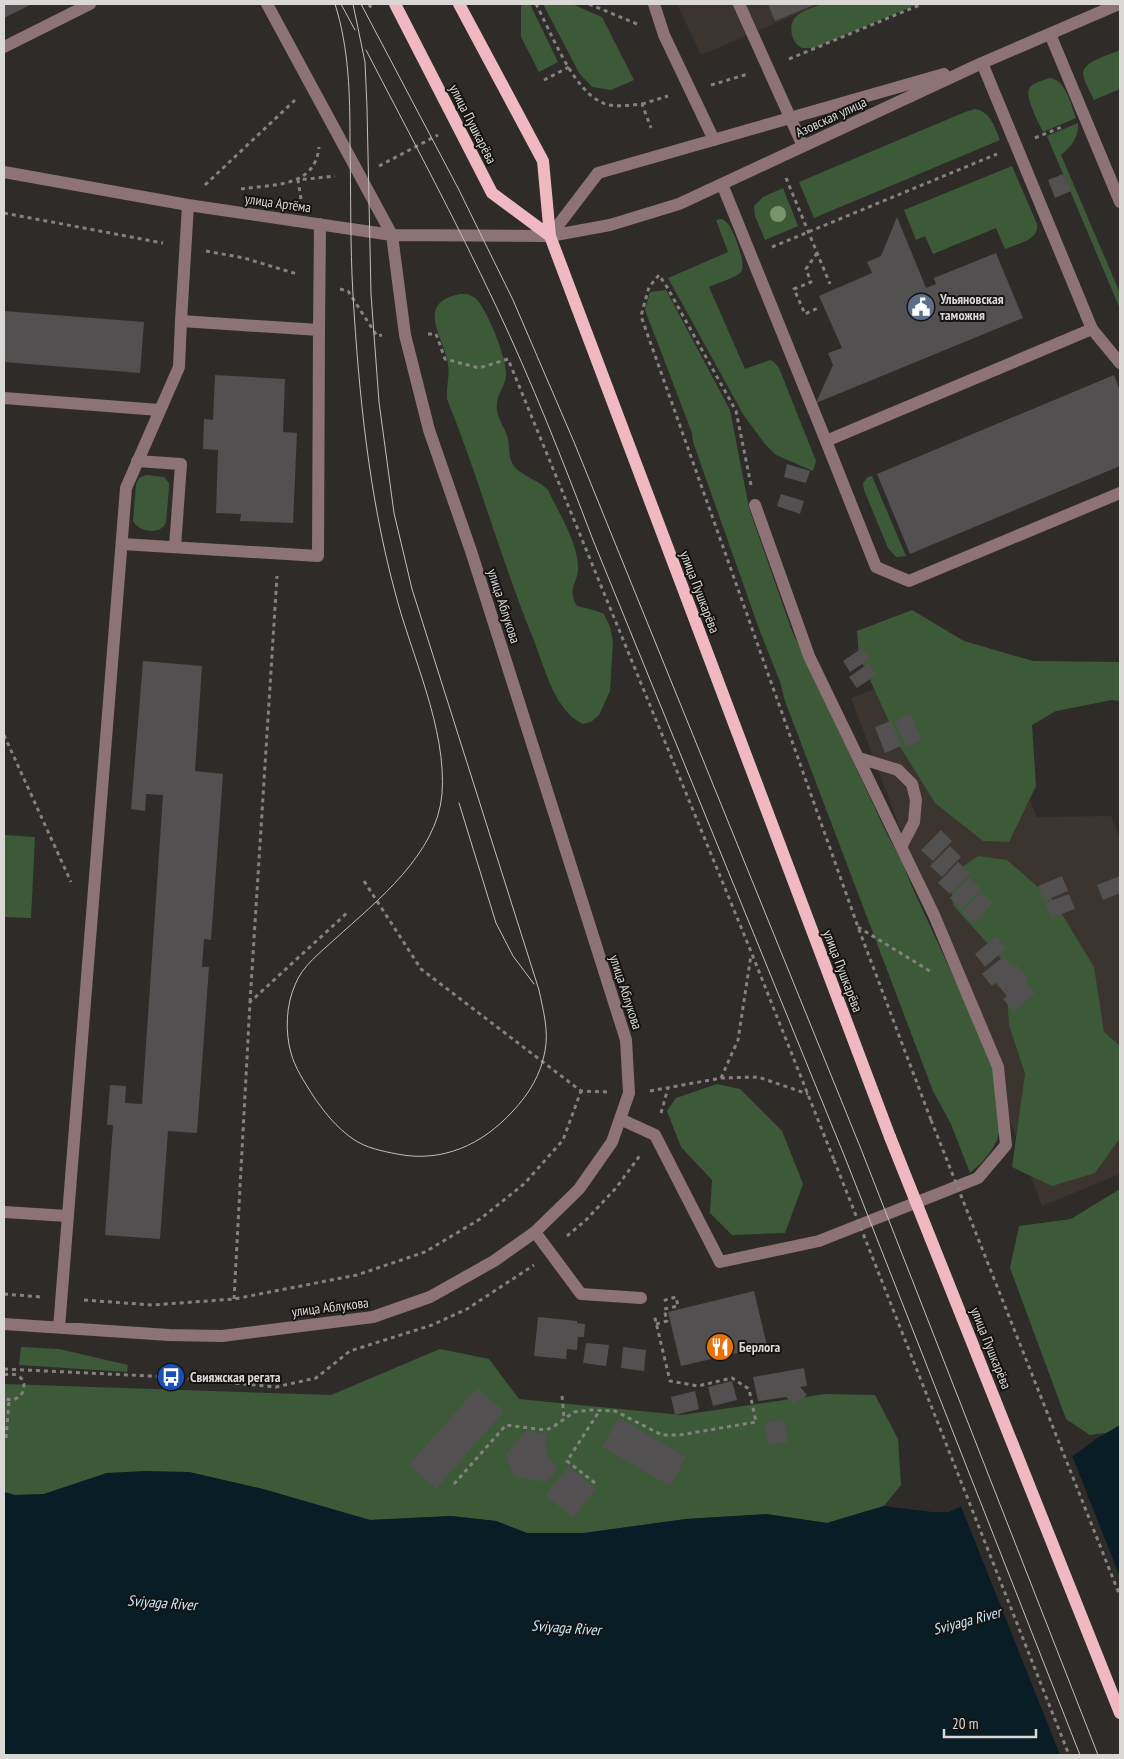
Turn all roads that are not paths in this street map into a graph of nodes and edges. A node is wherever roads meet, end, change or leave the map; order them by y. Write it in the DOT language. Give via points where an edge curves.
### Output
graph roads {
  1 [pos="90,4"];
  2 [pos="267,4"];
  3 [pos="395,4"];
  4 [pos="459,4"];
  5 [pos="654,4"];
  6 [pos="738,4"];
  7 [pos="1119,4"];
  8 [pos="1050,34"];
  9 [pos="4,47"];
  10 [pos="982,63"];
  11 [pos="791,118"];
  12 [pos="714,140"];
  13 [pos="803,146"];
  14 [pos="4,172"];
  15 [pos="722,184"];
  16 [pos="1120,202"];
  17 [pos="188,205"];
  18 [pos="320,224"];
  19 [pos="392,235"];
  20 [pos="550,236"];
  21 [pos="181,321"];
  22 [pos="1092,329"];
  23 [pos="319,330"];
  24 [pos="1120,363"];
  25 [pos="4,398"];
  26 [pos="160,410"];
  27 [pos="826,441"];
  28 [pos="137,461"];
  29 [pos="1120,493"];
  30 [pos="755,505"];
  31 [pos="122,544"];
  32 [pos="174,547"];
  33 [pos="859,758"];
  34 [pos="901,847"];
  35 [pos="620,1119"];
  36 [pos="4,1212"];
  37 [pos="67,1216"];
  38 [pos="535,1232"];
  39 [pos="641,1298"];
  40 [pos="4,1324"];
  41 [pos="60,1328"];
  42 [pos="1120,1713"];
  1 -- 9 [label="street"];
  2 -- 19 [label="street"];
  3 -- 20 [label="main road, улица Пушкарёва" via="492,194"];
  4 -- 20 [label="main road, улица Пушкарёва" via="544,161"];
  5 -- 12 [label="street" via="664,35"];
  6 -- 11 [label="street"];
  7 -- 8 [label="street, Азовская улица"];
  8 -- 10 [label="street, Азовская улица"];
  8 -- 16 [label="street"];
  10 -- 11 [label="street"];
  10 -- 13 [label="street, Азовская улица"];
  10 -- 22 [label="street"];
  11 -- 12 [label="street"];
  11 -- 13 [label="street"];
  12 -- 20 [label="street" via="598,173"];
  13 -- 15 [label="street, Азовская улица"];
  14 -- 17 [label="street, улица Артёма"];
  15 -- 20 [label="street, Азовская улица" via="679,204 610,225"];
  15 -- 27 [label="street"];
  17 -- 18 [label="street, улица Артёма"];
  17 -- 21 [label="street"];
  18 -- 19 [label="street, улица Артёма"];
  18 -- 23 [label="street"];
  19 -- 20 [label="street, улица Артёма"];
  19 -- 35 [label="street, улица Аблукова" via="405,334 429,430 471,551 626,1040 629,1093"];
  20 -- 42 [label="main road, улица Пушкарёва, bridge" via="890,1137"];
  21 -- 23 [label="street"];
  21 -- 26 [label="street" via="179,367"];
  22 -- 24 [label="street"];
  22 -- 27 [label="street"];
  23 -- 32 [label="street" via="318,556"];
  25 -- 26 [label="street"];
  26 -- 28 [label="street"];
  27 -- 29 [label="street" via="876,566 909,581"];
  28 -- 31 [label="street" via="126,488"];
  28 -- 32 [label="street" via="181,464"];
  30 -- 33 [label="street" via="809,656"];
  31 -- 32 [label="street"];
  31 -- 37 [label="street"];
  33 -- 34 [label="street"];
  33 -- 34 [label="street" via="898,770 912,784 916,800 914,822"];
  34 -- 35 [label="street" via="998,1067 1006,1145 978,1178 819,1241 720,1262 655,1135"];
  35 -- 38 [label="street, улица Аблукова" via="612,1142 580,1189"];
  36 -- 37 [label="street"];
  37 -- 41 [label="street"];
  38 -- 39 [label="street" via="581,1294"];
  38 -- 41 [label="street, улица Аблукова" via="494,1261 430,1297 373,1317 222,1336"];
  40 -- 41 [label="street, улица Аблукова"];
}
